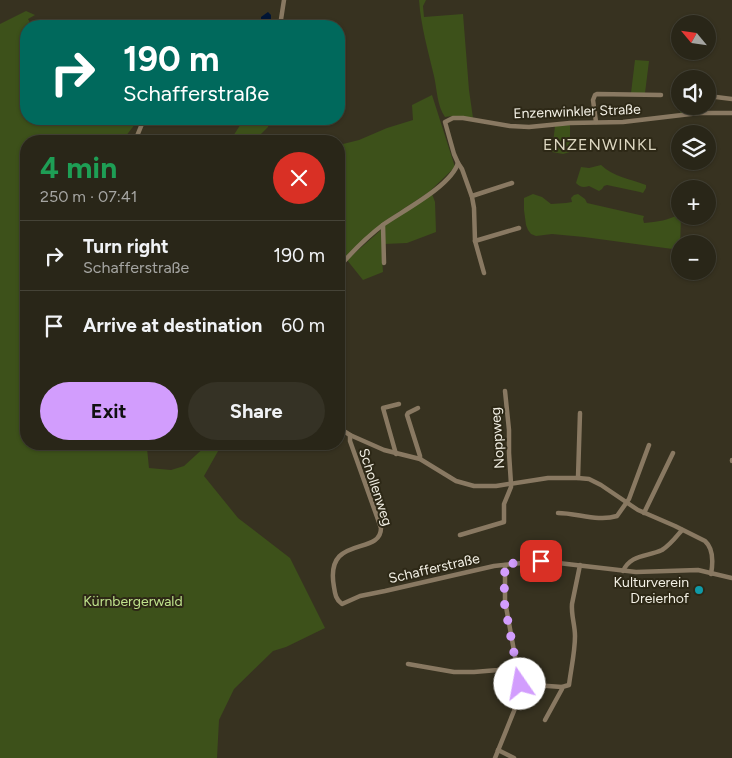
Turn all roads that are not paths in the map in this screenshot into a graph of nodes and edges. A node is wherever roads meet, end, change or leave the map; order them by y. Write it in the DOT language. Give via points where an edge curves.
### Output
graph roads {
  1 [pos="284,0"];
  2 [pos="281,20"];
  3 [pos="661,95"];
  4 [pos="716,97"];
  5 [pos="732,99"];
  6 [pos="732,113"];
  7 [pos="596,122"];
  8 [pos="458,163"];
  9 [pos="512,184"];
  10 [pos="472,196"];
  11 [pos="383,225"];
  12 [pos="519,228"];
  13 [pos="475,241"];
  14 [pos="345,260"];
  15 [pos="384,263"];
  16 [pos="484,272"];
  17 [pos="505,391"];
  18 [pos="399,404"];
  19 [pos="418,408"];
  20 [pos="580,413"];
  21 [pos="345,432"];
  22 [pos="350,435"];
  23 [pos="649,445"];
  24 [pos="396,454"];
  25 [pos="673,454"];
  26 [pos="420,459"];
  27 [pos="578,478"];
  28 [pos="512,484"];
  29 [pos="626,503"];
  30 [pos="558,513"];
  31 [pos="644,513"];
  32 [pos="682,530"];
  33 [pos="460,535"];
  34 [pos="505,564"];
  35 [pos="580,565"];
  36 [pos="623,571"];
  37 [pos="711,574"];
  38 [pos="732,578"];
  39 [pos="342,604"];
  40 [pos="515,660"];
  41 [pos="408,664"];
  42 [pos="520,684"];
  43 [pos="562,687"];
  44 [pos="545,720"];
  45 [pos="498,750"];
  46 [pos="495,758"];
  47 [pos="514,758"];
  1 -- 2 [label="street"];
  3 -- 7 [label="street" via="597,94 593,100"];
  4 -- 5 [label="street"];
  6 -- 7 [label="street, Enzenwinkler Straße"];
  7 -- 8 [label="street, Enzenwinkler Straße" via="510,126 453,118 444,122"];
  8 -- 10 [label="street"];
  8 -- 11 [label="street" via="454,172 432,193"];
  9 -- 10 [label="street"];
  10 -- 13 [label="street"];
  11 -- 14 [label="street"];
  11 -- 15 [label="street"];
  12 -- 13 [label="street"];
  13 -- 16 [label="street"];
  17 -- 28 [label="street, Noppweg"];
  18 -- 24 [label="street" via="383,408"];
  19 -- 26 [label="street" via="407,416"];
  20 -- 27 [label="street"];
  21 -- 22 [label="street"];
  22 -- 24 [label="street"];
  22 -- 39 [label="street, Schollenweg" via="381,531 375,542 350,549 335,561 333,586 337,601"];
  23 -- 29 [label="street"];
  24 -- 26 [label="street"];
  25 -- 31 [label="street"];
  26 -- 28 [label="street" via="461,483 481,486"];
  27 -- 28 [label="street" via="548,478"];
  27 -- 29 [label="street" via="601,485"];
  28 -- 33 [label="street" via="504,504 504,522"];
  29 -- 30 [label="street" via="614,517"];
  29 -- 31 [label="street"];
  31 -- 32 [label="street"];
  32 -- 36 [label="street" via="666,547 633,559"];
  32 -- 37 [label="street" via="711,547"];
  34 -- 35 [label="street, Schafferstraße" via="541,561"];
  34 -- 39 [label="street, Schafferstraße" via="360,596"];
  34 -- 40 [label="street" via="504,601"];
  35 -- 36 [label="street, Schafferstraße"];
  35 -- 43 [label="street" via="571,610 575,636 569,685"];
  36 -- 37 [label="street, Schafferstraße" via="698,570"];
  37 -- 38 [label="street, Schafferstraße"];
  40 -- 41 [label="street" via="498,670 474,672"];
  40 -- 42 [label="street"];
  42 -- 43 [label="street"];
  42 -- 45 [label="street" via="514,711"];
  43 -- 44 [label="street"];
  45 -- 46 [label="street"];
  45 -- 47 [label="street"];
}
